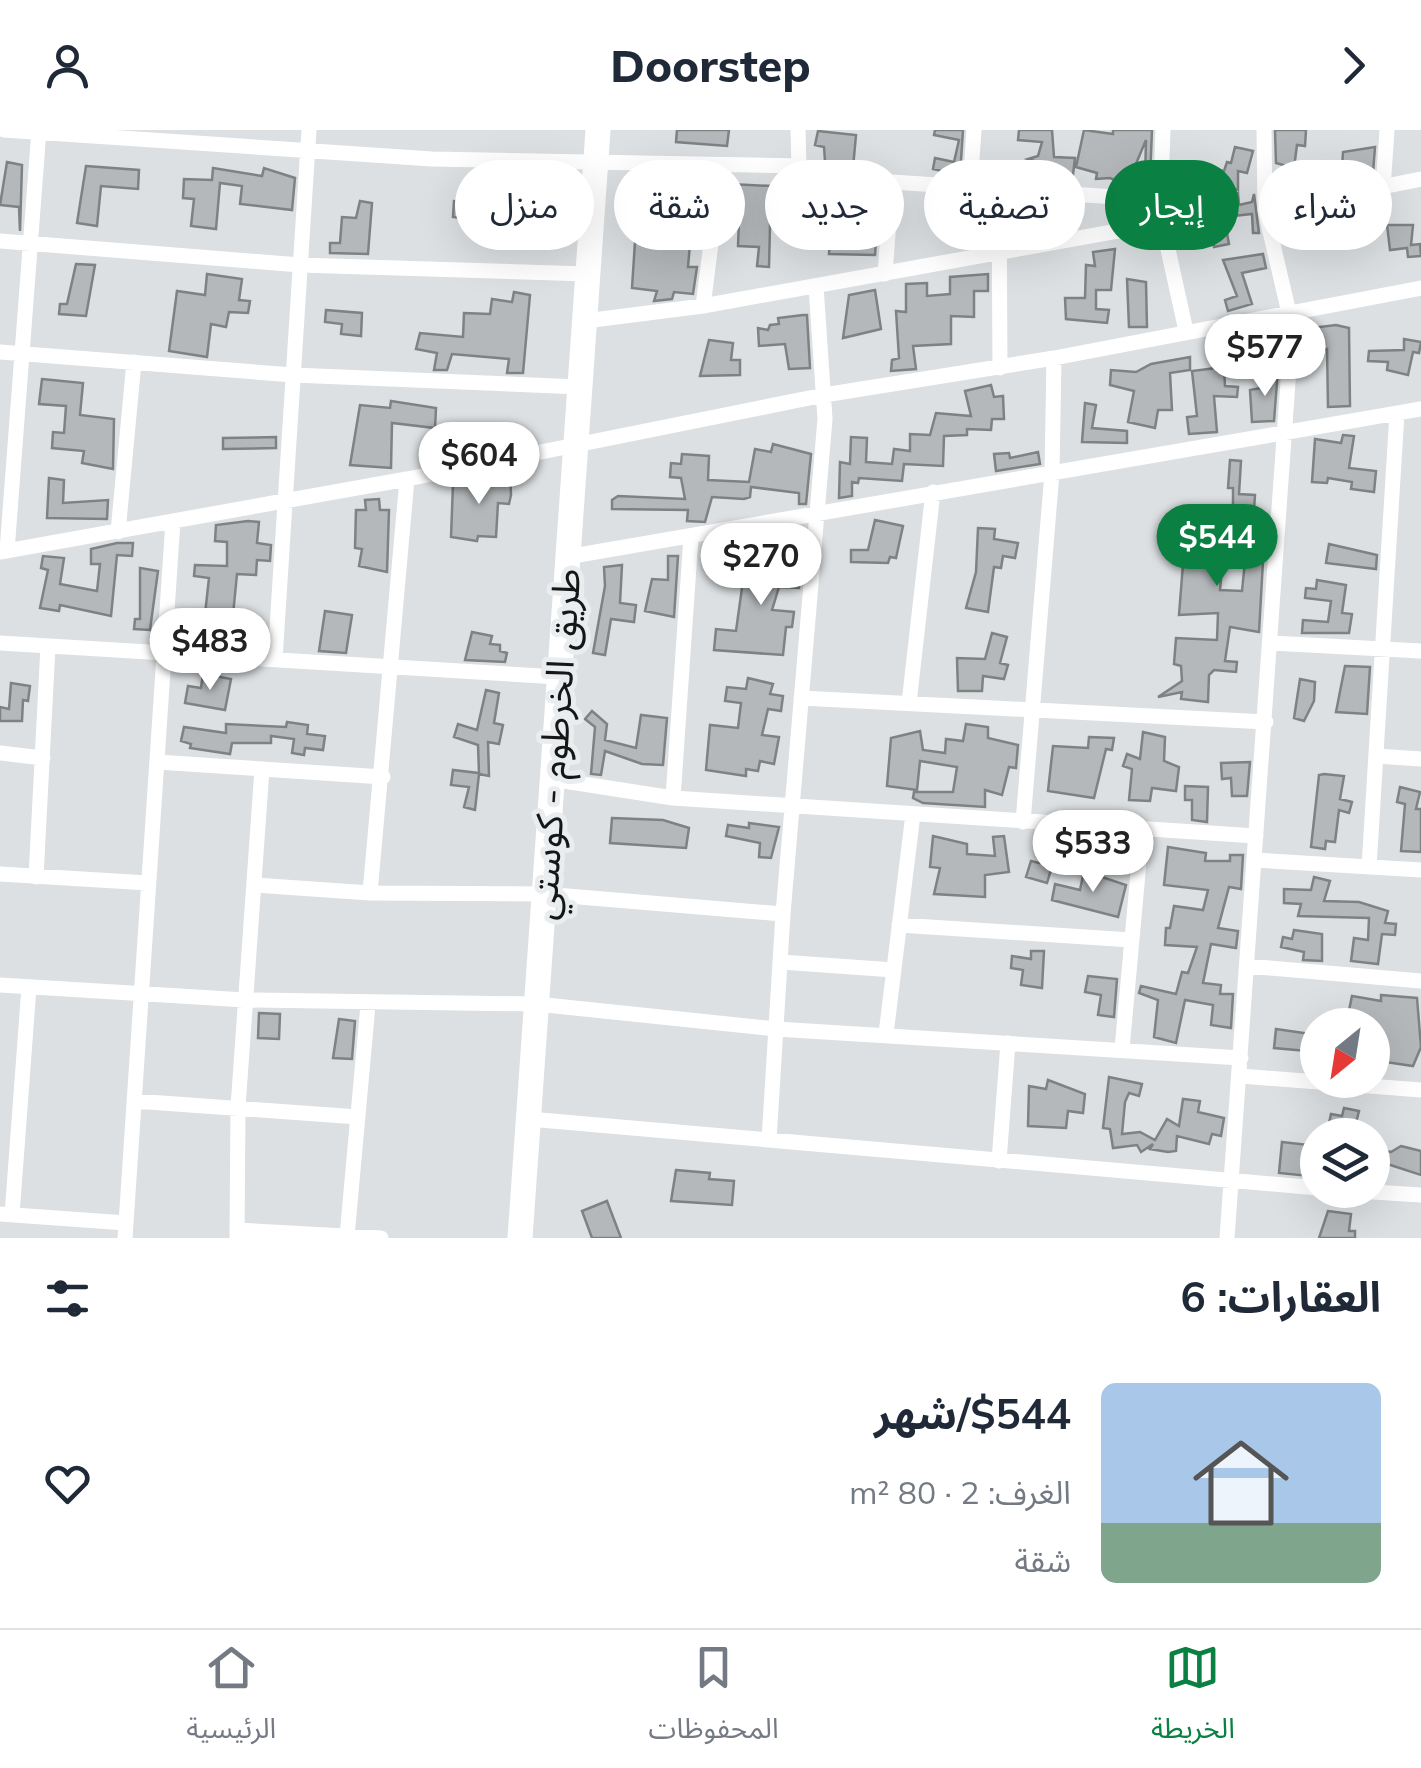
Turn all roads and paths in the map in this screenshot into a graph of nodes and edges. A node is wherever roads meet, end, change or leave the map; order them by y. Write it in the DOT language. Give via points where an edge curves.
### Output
graph roads {
  1 [pos="4,130"];
  2 [pos="309,130"];
  3 [pos="598,130"];
  4 [pos="798,130"];
  5 [pos="974,130"];
  6 [pos="1163,130"];
  7 [pos="1264,130"];
  8 [pos="1387,130"];
  9 [pos="39,132"];
  10 [pos="306,152"];
  11 [pos="799,160"];
  12 [pos="972,160"];
  13 [pos="1161,160"];
  14 [pos="1264,160"];
  15 [pos="1385,160"];
  16 [pos="595,163"];
  17 [pos="614,163"];
  18 [pos="1421,179"];
  19 [pos="1392,186"];
  20 [pos="1105,233"];
  21 [pos="0,241"];
  22 [pos="32,244"];
  23 [pos="711,250"];
  24 [pos="887,250"];
  25 [pos="997,250"];
  26 [pos="1168,250"];
  27 [pos="1276,250"];
  28 [pos="997,253"];
  29 [pos="300,265"];
  30 [pos="588,274"];
  31 [pos="885,274"];
  32 [pos="816,286"];
  33 [pos="1421,288"];
  34 [pos="703,306"];
  35 [pos="1292,312"];
  36 [pos="585,321"];
  37 [pos="1186,332"];
  38 [pos="0,352"];
  39 [pos="23,354"];
  40 [pos="1054,358"];
  41 [pos="134,362"];
  42 [pos="1000,368"];
  43 [pos="294,375"];
  44 [pos="580,387"];
  45 [pos="824,394"];
  46 [pos="1421,409"];
  47 [pos="1397,413"];
  48 [pos="1285,430"];
  49 [pos="575,446"];
  50 [pos="1052,473"];
  51 [pos="407,479"];
  52 [pos="933,492"];
  53 [pos="287,500"];
  54 [pos="815,511"];
  55 [pos="173,521"];
  56 [pos="118,532"];
  57 [pos="691,537"];
  58 [pos="4,552"];
  59 [pos="567,558"];
  60 [pos="0,643"];
  61 [pos="1271,643"];
  62 [pos="48,646"];
  63 [pos="1384,648"];
  64 [pos="1421,651"];
  65 [pos="164,652"];
  66 [pos="274,659"];
  67 [pos="393,666"];
  68 [pos="558,676"];
  69 [pos="801,698"];
  70 [pos="909,702"];
  71 [pos="1033,708"];
  72 [pos="1266,722"];
  73 [pos="0,753"];
  74 [pos="1376,756"];
  75 [pos="43,758"];
  76 [pos="1421,759"];
  77 [pos="157,762"];
  78 [pos="262,769"];
  79 [pos="383,776"];
  80 [pos="551,779"];
  81 [pos="674,798"];
  82 [pos="793,806"];
  83 [pos="912,814"];
  84 [pos="1023,822"];
  85 [pos="1142,829"];
  86 [pos="1256,836"];
  87 [pos="1255,860"];
  88 [pos="1369,866"];
  89 [pos="1421,870"];
  90 [pos="0,874"];
  91 [pos="36,877"];
  92 [pos="148,883"];
  93 [pos="255,885"];
  94 [pos="370,893"];
  95 [pos="544,894"];
  96 [pos="783,914"];
  97 [pos="900,925"];
  98 [pos="1132,940"];
  99 [pos="781,962"];
  100 [pos="1248,966"];
  101 [pos="894,970"];
  102 [pos="1421,982"];
  103 [pos="0,985"];
  104 [pos="29,987"];
  105 [pos="140,992"];
  106 [pos="246,1000"];
  107 [pos="536,1004"];
  108 [pos="368,1005"];
  109 [pos="776,1029"];
  110 [pos="886,1034"];
  111 [pos="1008,1043"];
  112 [pos="1122,1049"];
  113 [pos="1241,1058"];
  114 [pos="1240,1076"];
  115 [pos="1421,1090"];
  116 [pos="0,1094"];
  117 [pos="19,1096"];
  118 [pos="134,1101"];
  119 [pos="238,1107"];
  120 [pos="358,1117"];
  121 [pos="529,1119"];
  122 [pos="770,1140"];
  123 [pos="999,1161"];
  124 [pos="1232,1182"];
  125 [pos="1300,1187"];
  126 [pos="1390,1194"];
  127 [pos="1421,1196"];
  128 [pos="6,1214"];
  129 [pos="126,1231"];
  130 [pos="237,1234"];
  131 [pos="348,1236"];
  132 [pos="381,1238"];
  133 [pos="520,1238"];
  134 [pos="1227,1238"];
  1 -- 9 [label="street"];
  2 -- 10 [label="street"];
  3 -- 16 [label="highway, طريق الخرطوم - كوستي"];
  4 -- 11 [label="street"];
  5 -- 12 [label="street"];
  6 -- 13 [label="street"];
  7 -- 14 [label="street"];
  8 -- 15 [label="street"];
  9 -- 10 [label="street"];
  9 -- 22 [label="street"];
  10 -- 16 [label="street"];
  10 -- 29 [label="street"];
  16 -- 17 [label="street"];
  16 -- 30 [label="highway, طريق الخرطوم - كوستي"];
  18 -- 19 [label="street"];
  20 -- 28 [label="street"];
  21 -- 22 [label="street"];
  22 -- 29 [label="street"];
  22 -- 39 [label="street"];
  23 -- 34 [label="street"];
  24 -- 31 [label="street"];
  25 -- 28 [label="street"];
  26 -- 37 [label="street"];
  27 -- 35 [label="street"];
  28 -- 31 [label="street"];
  28 -- 42 [label="street"];
  29 -- 30 [label="street"];
  29 -- 43 [label="street"];
  30 -- 36 [label="highway, طريق الخرطوم - كوستي"];
  31 -- 32 [label="street"];
  32 -- 34 [label="street"];
  32 -- 45 [label="street"];
  33 -- 35 [label="street"];
  34 -- 36 [label="street"];
  35 -- 37 [label="street"];
  35 -- 48 [label="street"];
  36 -- 44 [label="highway, طريق الخرطوم - كوستي"];
  37 -- 40 [label="street"];
  38 -- 39 [label="street"];
  39 -- 41 [label="street"];
  39 -- 58 [label="street"];
  40 -- 42 [label="street"];
  40 -- 50 [label="street"];
  41 -- 43 [label="street"];
  41 -- 56 [label="street"];
  42 -- 45 [label="street"];
  43 -- 44 [label="street"];
  43 -- 53 [label="street"];
  44 -- 49 [label="highway, طريق الخرطوم - كوستي"];
  45 -- 49 [label="street"];
  45 -- 54 [label="street"];
  46 -- 47 [label="street"];
  47 -- 48 [label="street"];
  47 -- 63 [label="street"];
  48 -- 50 [label="street"];
  48 -- 61 [label="street"];
  49 -- 51 [label="street"];
  49 -- 59 [label="highway, طريق الخرطوم - كوستي"];
  50 -- 52 [label="street"];
  50 -- 71 [label="street"];
  51 -- 53 [label="street"];
  51 -- 67 [label="street"];
  52 -- 54 [label="street"];
  52 -- 70 [label="street"];
  53 -- 55 [label="street"];
  53 -- 66 [label="street"];
  54 -- 57 [label="street"];
  54 -- 69 [label="street"];
  55 -- 56 [label="street"];
  55 -- 65 [label="street"];
  56 -- 58 [label="street"];
  57 -- 59 [label="street"];
  57 -- 81 [label="street"];
  59 -- 68 [label="highway, طريق الخرطوم - كوستي"];
  60 -- 62 [label="street"];
  61 -- 63 [label="street"];
  61 -- 72 [label="street"];
  62 -- 65 [label="street"];
  62 -- 75 [label="street"];
  63 -- 64 [label="street"];
  63 -- 74 [label="street"];
  65 -- 66 [label="street"];
  65 -- 77 [label="street"];
  66 -- 67 [label="street"];
  67 -- 68 [label="street"];
  67 -- 79 [label="street"];
  68 -- 80 [label="highway, طريق الخرطوم - كوستي"];
  69 -- 70 [label="street"];
  69 -- 82 [label="street"];
  70 -- 71 [label="street"];
  71 -- 72 [label="street"];
  71 -- 84 [label="street"];
  72 -- 86 [label="street"];
  73 -- 75 [label="street"];
  74 -- 76 [label="street"];
  74 -- 88 [label="street"];
  75 -- 91 [label="street"];
  77 -- 78 [label="street"];
  77 -- 92 [label="street"];
  78 -- 79 [label="street"];
  78 -- 93 [label="street"];
  79 -- 94 [label="street"];
  80 -- 81 [label="street"];
  80 -- 95 [label="highway, طريق الخرطوم - كوستي"];
  81 -- 82 [label="street"];
  82 -- 83 [label="street"];
  82 -- 96 [label="street"];
  83 -- 84 [label="street"];
  83 -- 97 [label="street"];
  84 -- 85 [label="street"];
  85 -- 86 [label="street"];
  85 -- 98 [label="street"];
  86 -- 87 [label="street"];
  87 -- 88 [label="street"];
  87 -- 100 [label="street"];
  88 -- 89 [label="street"];
  90 -- 91 [label="street"];
  91 -- 92 [label="street"];
  92 -- 105 [label="street"];
  93 -- 94 [label="street"];
  93 -- 106 [label="street"];
  94 -- 95 [label="street"];
  95 -- 96 [label="street"];
  95 -- 107 [label="highway, طريق الخرطوم - كوستي"];
  96 -- 99 [label="street"];
  97 -- 98 [label="street"];
  97 -- 101 [label="street"];
  98 -- 112 [label="street"];
  99 -- 101 [label="street"];
  99 -- 109 [label="street"];
  100 -- 102 [label="street"];
  100 -- 113 [label="street"];
  101 -- 110 [label="street"];
  103 -- 104 [label="street"];
  104 -- 105 [label="street"];
  104 -- 117 [label="street"];
  105 -- 106 [label="street"];
  105 -- 118 [label="street"];
  106 -- 108 [label="street"];
  106 -- 119 [label="street"];
  107 -- 108 [label="street"];
  107 -- 109 [label="street"];
  107 -- 121 [label="highway, طريق الخرطوم - كوستي"];
  108 -- 120 [label="street"];
  109 -- 110 [label="street"];
  109 -- 122 [label="street"];
  110 -- 111 [label="street"];
  111 -- 112 [label="street"];
  111 -- 123 [label="street"];
  112 -- 113 [label="street"];
  113 -- 114 [label="street"];
  114 -- 115 [label="street"];
  114 -- 124 [label="street"];
  116 -- 117 [label="street"];
  117 -- 128 [label="street"];
  118 -- 119 [label="street"];
  118 -- 129 [label="street"];
  119 -- 120 [label="street"];
  119 -- 130 [label="street"];
  120 -- 131 [label="street"];
  121 -- 122 [label="street"];
  121 -- 133 [label="highway, طريق الخرطوم - كوستي"];
  122 -- 123 [label="street"];
  123 -- 124 [label="street"];
  124 -- 125 [label="street"];
  124 -- 134 [label="street"];
  126 -- 127 [label="street"];
  128 -- 129 [label="street"];
  130 -- 131 [label="street"];
  131 -- 132 [label="street"];
}
